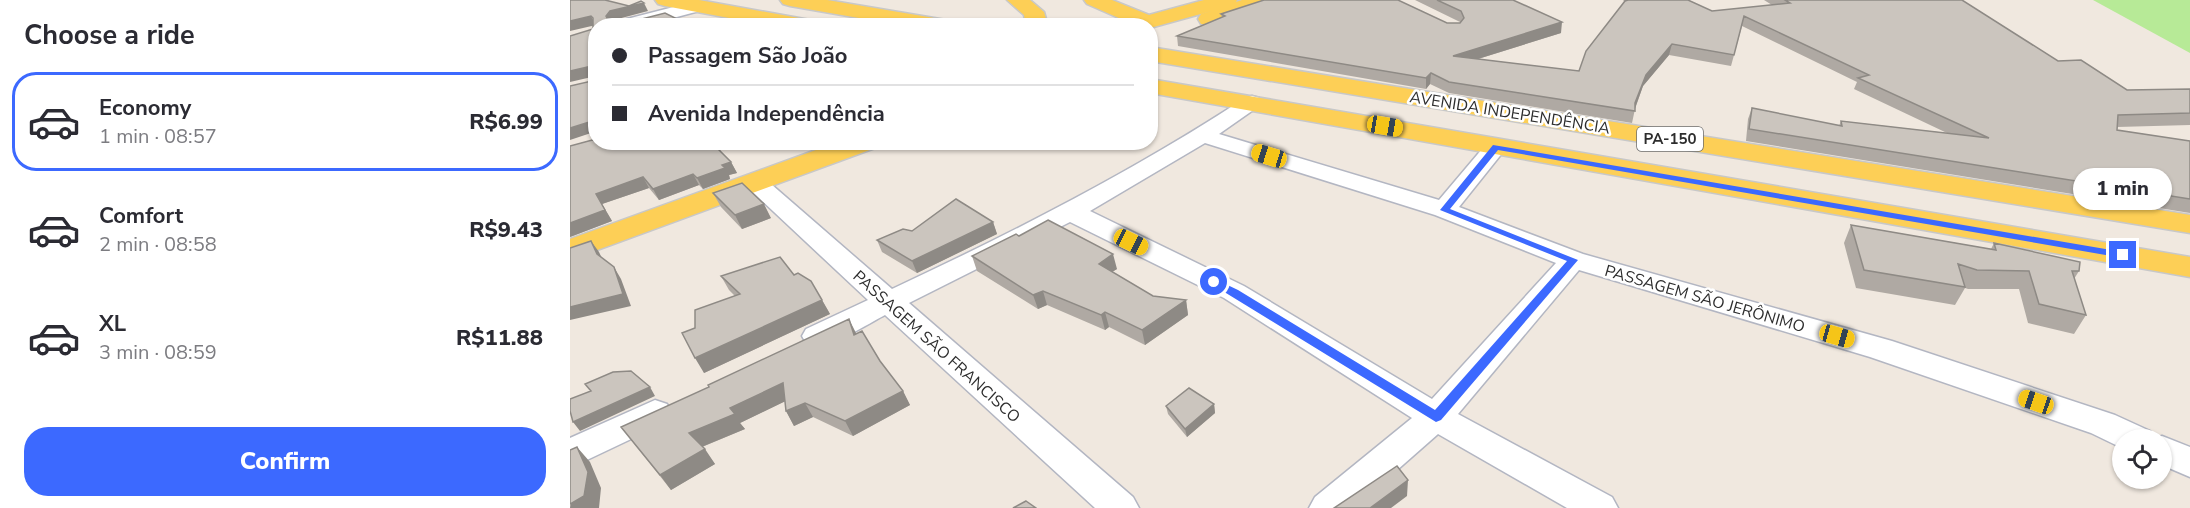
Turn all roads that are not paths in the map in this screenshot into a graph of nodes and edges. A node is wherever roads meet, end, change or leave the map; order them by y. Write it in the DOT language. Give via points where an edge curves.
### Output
graph roads {
  1 [pos="665,0"];
  2 [pos="790,0"];
  3 [pos="1017,0"];
  4 [pos="1088,0"];
  5 [pos="1094,0"];
  6 [pos="1227,0"];
  7 [pos="1262,0"];
  8 [pos="697,6"];
  9 [pos="651,18"];
  10 [pos="765,18"];
  11 [pos="898,18"];
  12 [pos="1035,18"];
  13 [pos="1096,18"];
  14 [pos="1137,18"];
  15 [pos="1158,19"];
  16 [pos="1158,36"];
  17 [pos="1158,55"];
  18 [pos="1158,87"];
  19 [pos="1252,102"];
  20 [pos="1204,135"];
  21 [pos="1496,147"];
  22 [pos="844,150"];
  23 [pos="755,183"];
  24 [pos="1444,210"];
  25 [pos="1069,211"];
  26 [pos="2190,224"];
  27 [pos="570,250"];
  28 [pos="1573,260"];
  29 [pos="2190,267"];
  30 [pos="887,302"];
  31 [pos="792,348"];
  32 [pos="676,404"];
  33 [pos="1436,417"];
  34 [pos="2114,429"];
  35 [pos="570,454"];
  36 [pos="2172,455"];
  37 [pos="2190,463"];
  38 [pos="1120,508"];
  39 [pos="1328,508"];
  40 [pos="1599,508"];
  1 -- 8 [label="main road"];
  2 -- 11 [label="main road"];
  3 -- 12 [label="main road" via="1034,12"];
  4 -- 13 [label="main road"];
  5 -- 14 [label="main road"];
  6 -- 15 [label="main road"];
  7 -- 16 [label="main road"];
  8 -- 9 [label="street"];
  8 -- 10 [label="main road"];
  17 -- 26 [label="main road, AVENIDA INDEPENDÊNCIA / PA-150"];
  18 -- 19 [label="main road, AVENIDA INDEPENDÊNCIA / PA-150"];
  19 -- 20 [label="street"];
  19 -- 21 [label="main road, AVENIDA INDEPENDÊNCIA / PA-150"];
  20 -- 24 [label="street, PASSAGEM SÃO JERÔNIMO"];
  20 -- 25 [label="street"];
  21 -- 24 [label="street"];
  21 -- 29 [label="main road, AVENIDA INDEPENDÊNCIA / PA-150"];
  22 -- 23 [label="main road"];
  23 -- 27 [label="main road"];
  23 -- 30 [label="street, PASSAGEM SÃO FRANCISCO"];
  24 -- 28 [label="street, PASSAGEM SÃO JERÔNIMO"];
  25 -- 30 [label="street"];
  25 -- 33 [label="street" via="1234,292"];
  28 -- 33 [label="street"];
  28 -- 34 [label="street, PASSAGEM SÃO JERÔNIMO" via="1881,349"];
  30 -- 31 [label="street"];
  30 -- 38 [label="street, PASSAGEM SÃO FRANCISCO"];
  32 -- 35 [label="street"];
  33 -- 39 [label="street"];
  33 -- 40 [label="street"];
  36 -- 37 [label="street"];
}
